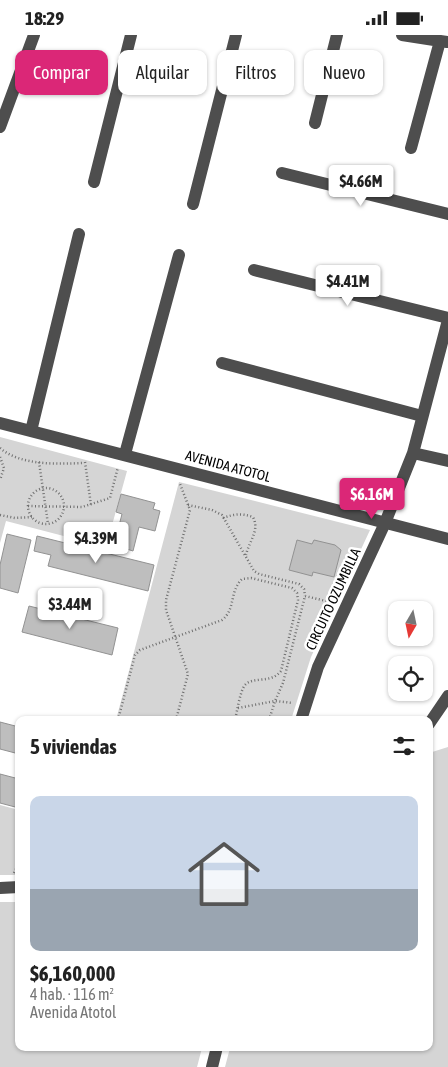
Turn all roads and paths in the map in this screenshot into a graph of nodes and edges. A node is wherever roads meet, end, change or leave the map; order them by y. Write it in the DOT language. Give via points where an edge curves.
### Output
graph roads {
  1 [pos="34,35"];
  2 [pos="130,35"];
  3 [pos="236,35"];
  4 [pos="337,35"];
  5 [pos="402,35"];
  6 [pos="444,42"];
  7 [pos="3,107"];
  8 [pos="315,123"];
  9 [pos="0,127"];
  10 [pos="412,148"];
  11 [pos="282,173"];
  12 [pos="94,182"];
  13 [pos="193,203"];
  14 [pos="448,214"];
  15 [pos="79,234"];
  16 [pos="179,255"];
  17 [pos="254,270"];
  18 [pos="448,319"];
  19 [pos="443,355"];
  20 [pos="222,363"];
  21 [pos="422,416"];
  22 [pos="0,423"];
  23 [pos="31,431"];
  24 [pos="87,445"];
  25 [pos="0,448"];
  26 [pos="413,453"];
  27 [pos="124,454"];
  28 [pos="0,457"];
  29 [pos="448,461"];
  30 [pos="39,462"];
  31 [pos="84,463"];
  32 [pos="173,467"];
  33 [pos="0,480"];
  34 [pos="43,489"];
  35 [pos="91,505"];
  36 [pos="188,505"];
  37 [pos="28,506"];
  38 [pos="45,507"];
  39 [pos="64,507"];
  40 [pos="0,515"];
  41 [pos="32,517"];
  42 [pos="223,518"];
  43 [pos="386,523"];
  44 [pos="48,524"];
  45 [pos="448,539"];
  46 [pos="246,556"];
  47 [pos="305,596"];
  48 [pos="346,605"];
  49 [pos="176,637"];
  50 [pos="448,696"];
  51 [pos="275,701"];
  52 [pos="306,704"];
  53 [pos="238,708"];
  54 [pos="119,716"];
  55 [pos="177,716"];
  56 [pos="235,716"];
  57 [pos="271,716"];
  58 [pos="302,716"];
  59 [pos="433,718"];
  60 [pos="15,887"];
  61 [pos="0,888"];
  62 [pos="216,1051"];
  63 [pos="212,1067"];
  1 -- 7 [label="street"];
  2 -- 12 [label="street"];
  3 -- 13 [label="street"];
  4 -- 8 [label="street"];
  5 -- 6 [label="street"];
  6 -- 10 [label="street"];
  7 -- 9 [label="street"];
  11 -- 14 [label="street"];
  15 -- 23 [label="street"];
  16 -- 27 [label="street"];
  17 -- 18 [label="street"];
  18 -- 19 [label="street, CIRCUITO OZUMBILLA"];
  19 -- 21 [label="street, CIRCUITO OZUMBILLA"];
  20 -- 21 [label="street"];
  21 -- 26 [label="street, CIRCUITO OZUMBILLA"];
  22 -- 23 [label="street, AVENIDA ATOTOL"];
  23 -- 24 [label="street, AVENIDA ATOTOL"];
  24 -- 27 [label="street, AVENIDA ATOTOL"];
  24 -- 31 [label="path"];
  25 -- 30 [label="path" via="8,455"];
  26 -- 29 [label="street"];
  26 -- 43 [label="street, CIRCUITO OZUMBILLA"];
  27 -- 32 [label="street, AVENIDA ATOTOL"];
  27 -- 35 [label="path" via="110,498"];
  28 -- 33 [label="path" via="4,474"];
  30 -- 31 [label="path"];
  30 -- 34 [label="path"];
  31 -- 35 [label="path"];
  32 -- 36 [label="path"];
  32 -- 43 [label="street, AVENIDA ATOTOL"];
  34 -- 37 [label="path" via="32,495"];
  34 -- 38 [label="path"];
  34 -- 39 [label="path" via="60,494"];
  35 -- 39 [label="path"];
  36 -- 42 [label="path" via="212,510"];
  36 -- 49 [label="path" via="190,510 166,600 166,610"];
  37 -- 38 [label="path"];
  37 -- 41 [label="path"];
  38 -- 39 [label="path"];
  38 -- 44 [label="path"];
  39 -- 44 [label="path" via="62,516"];
  40 -- 41 [label="path"];
  41 -- 44 [label="path"];
  42 -- 46 [label="path"];
  42 -- 46 [label="path" via="233,514 253,517 256,530"];
  43 -- 45 [label="street, AVENIDA ATOTOL"];
  43 -- 48 [label="street, CIRCUITO OZUMBILLA"];
  46 -- 47 [label="path" via="254,571 299,584"];
  47 -- 48 [label="path"];
  47 -- 51 [label="path" via="283,683"];
  48 -- 52 [label="street, CIRCUITO OZUMBILLA" via="318,667"];
  49 -- 53 [label="path" via="227,616 236,585 242,579 292,588 298,593 281,671 270,679 243,686"];
  49 -- 54 [label="path" via="140,649 135,655"];
  49 -- 55 [label="path" via="188,674"];
  50 -- 59 [label="street"];
  51 -- 52 [label="path"];
  51 -- 53 [label="path"];
  51 -- 57 [label="path"];
  52 -- 58 [label="street, CIRCUITO OZUMBILLA"];
  53 -- 56 [label="path"];
  60 -- 61 [label="street"];
  62 -- 63 [label="street"];
}
